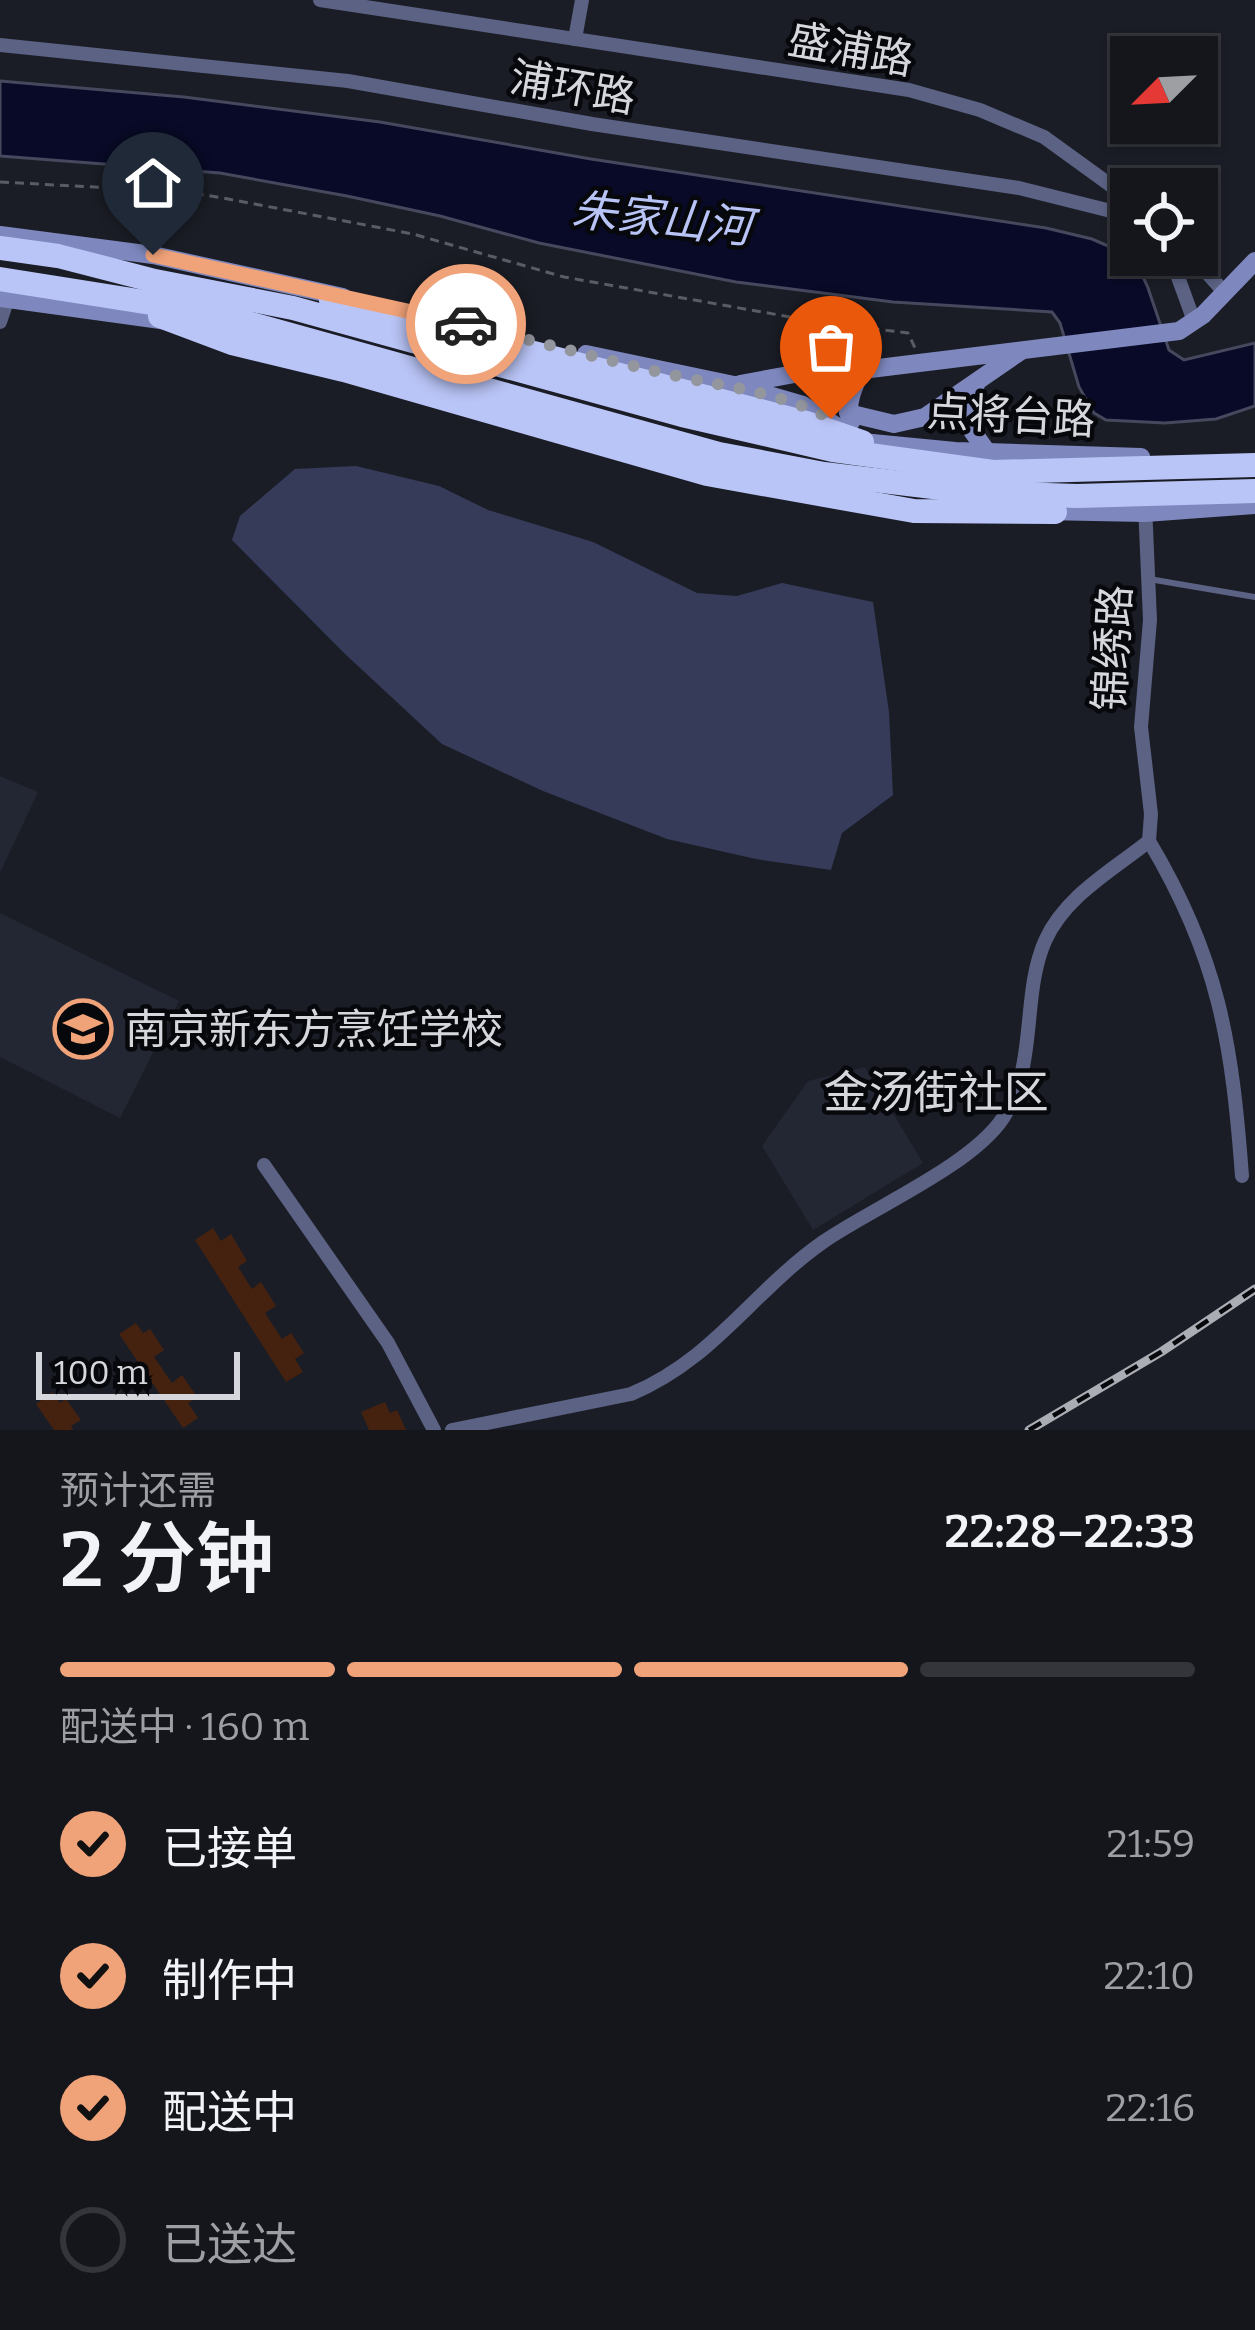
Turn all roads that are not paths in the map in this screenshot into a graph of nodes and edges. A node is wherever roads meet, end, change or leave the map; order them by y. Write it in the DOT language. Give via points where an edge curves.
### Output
graph roads {
  1 [pos="320,0"];
  2 [pos="582,0"];
  3 [pos="425,8"];
  4 [pos="575,39"];
  5 [pos="0,45"];
  6 [pos="1110,185"];
  7 [pos="1110,211"];
  8 [pos="0,235"];
  9 [pos="0,248"];
  10 [pos="58,256"];
  11 [pos="1255,261"];
  12 [pos="1174,276"];
  13 [pos="1210,276"];
  14 [pos="3,292"];
  15 [pos="1225,292"];
  16 [pos="112,298"];
  17 [pos="0,322"];
  18 [pos="1187,326"];
  19 [pos="1025,348"];
  20 [pos="862,370"];
  21 [pos="978,381"];
  22 [pos="734,385"];
  23 [pos="848,413"];
  24 [pos="862,442"];
  25 [pos="987,452"];
  26 [pos="1255,454"];
  27 [pos="1144,457"];
  28 [pos="1255,466"];
  29 [pos="1255,490"];
  30 [pos="1255,506"];
  31 [pos="1055,512"];
  32 [pos="1145,513"];
  33 [pos="1149,578"];
  34 [pos="1255,597"];
  35 [pos="1150,841"];
  36 [pos="264,1165"];
  37 [pos="1242,1176"];
  38 [pos="434,1430"];
  39 [pos="452,1430"];
  1 -- 3 [label="street, 盛浦路"];
  2 -- 4 [label="street"];
  3 -- 4 [label="street, 盛浦路"];
  4 -- 6 [label="street, 盛浦路" via="910,90 1044,137"];
  5 -- 7 [label="street, 浦环路" via="348,81 1019,188"];
  8 -- 22 [label="main road, 点将台路" via="153,255"];
  9 -- 10 [label="highway"];
  10 -- 24 [label="highway" via="297,294"];
  10 -- 28 [label="highway" via="293,308 833,450 992,472"];
  11 -- 15 [label="main road"];
  12 -- 18 [label="street"];
  13 -- 15 [label="street"];
  14 -- 16 [label="highway"];
  14 -- 17 [label="street"];
  14 -- 31 [label="main road, 点将台路" via="255,334 731,466"];
  15 -- 18 [label="main road"];
  16 -- 29 [label="highway" via="208,312 719,454 824,474 983,494"];
  16 -- 31 [label="highway" via="232,343 706,474 914,511"];
  18 -- 19 [label="main road"];
  19 -- 20 [label="main road"];
  19 -- 21 [label="main road"];
  20 -- 22 [label="main road"];
  20 -- 23 [label="main road"];
  21 -- 23 [label="main road" via="925,417 894,424"];
  21 -- 25 [label="main road" via="966,422"];
  22 -- 24 [label="main road, 点将台路" via="803,404"];
  23 -- 24 [label="main road"];
  24 -- 25 [label="main road, 点将台路"];
  25 -- 27 [label="main road, 点将台路"];
  26 -- 27 [label="main road, 点将台路"];
  27 -- 32 [label="street, 锦绣路"];
  30 -- 32 [label="main road, 点将台路"];
  31 -- 32 [label="main road, 点将台路"];
  32 -- 33 [label="street, 锦绣路"];
  33 -- 34 [label="lane"];
  33 -- 35 [label="street, 锦绣路" via="1141,727"];
  35 -- 37 [label="street" via="1210,969 1226,1029"];
  35 -- 39 [label="street" via="1072,900 1046,939 1016,1092 977,1144 821,1243 696,1359 656,1383"];
  36 -- 38 [label="street" via="388,1343"];
}
